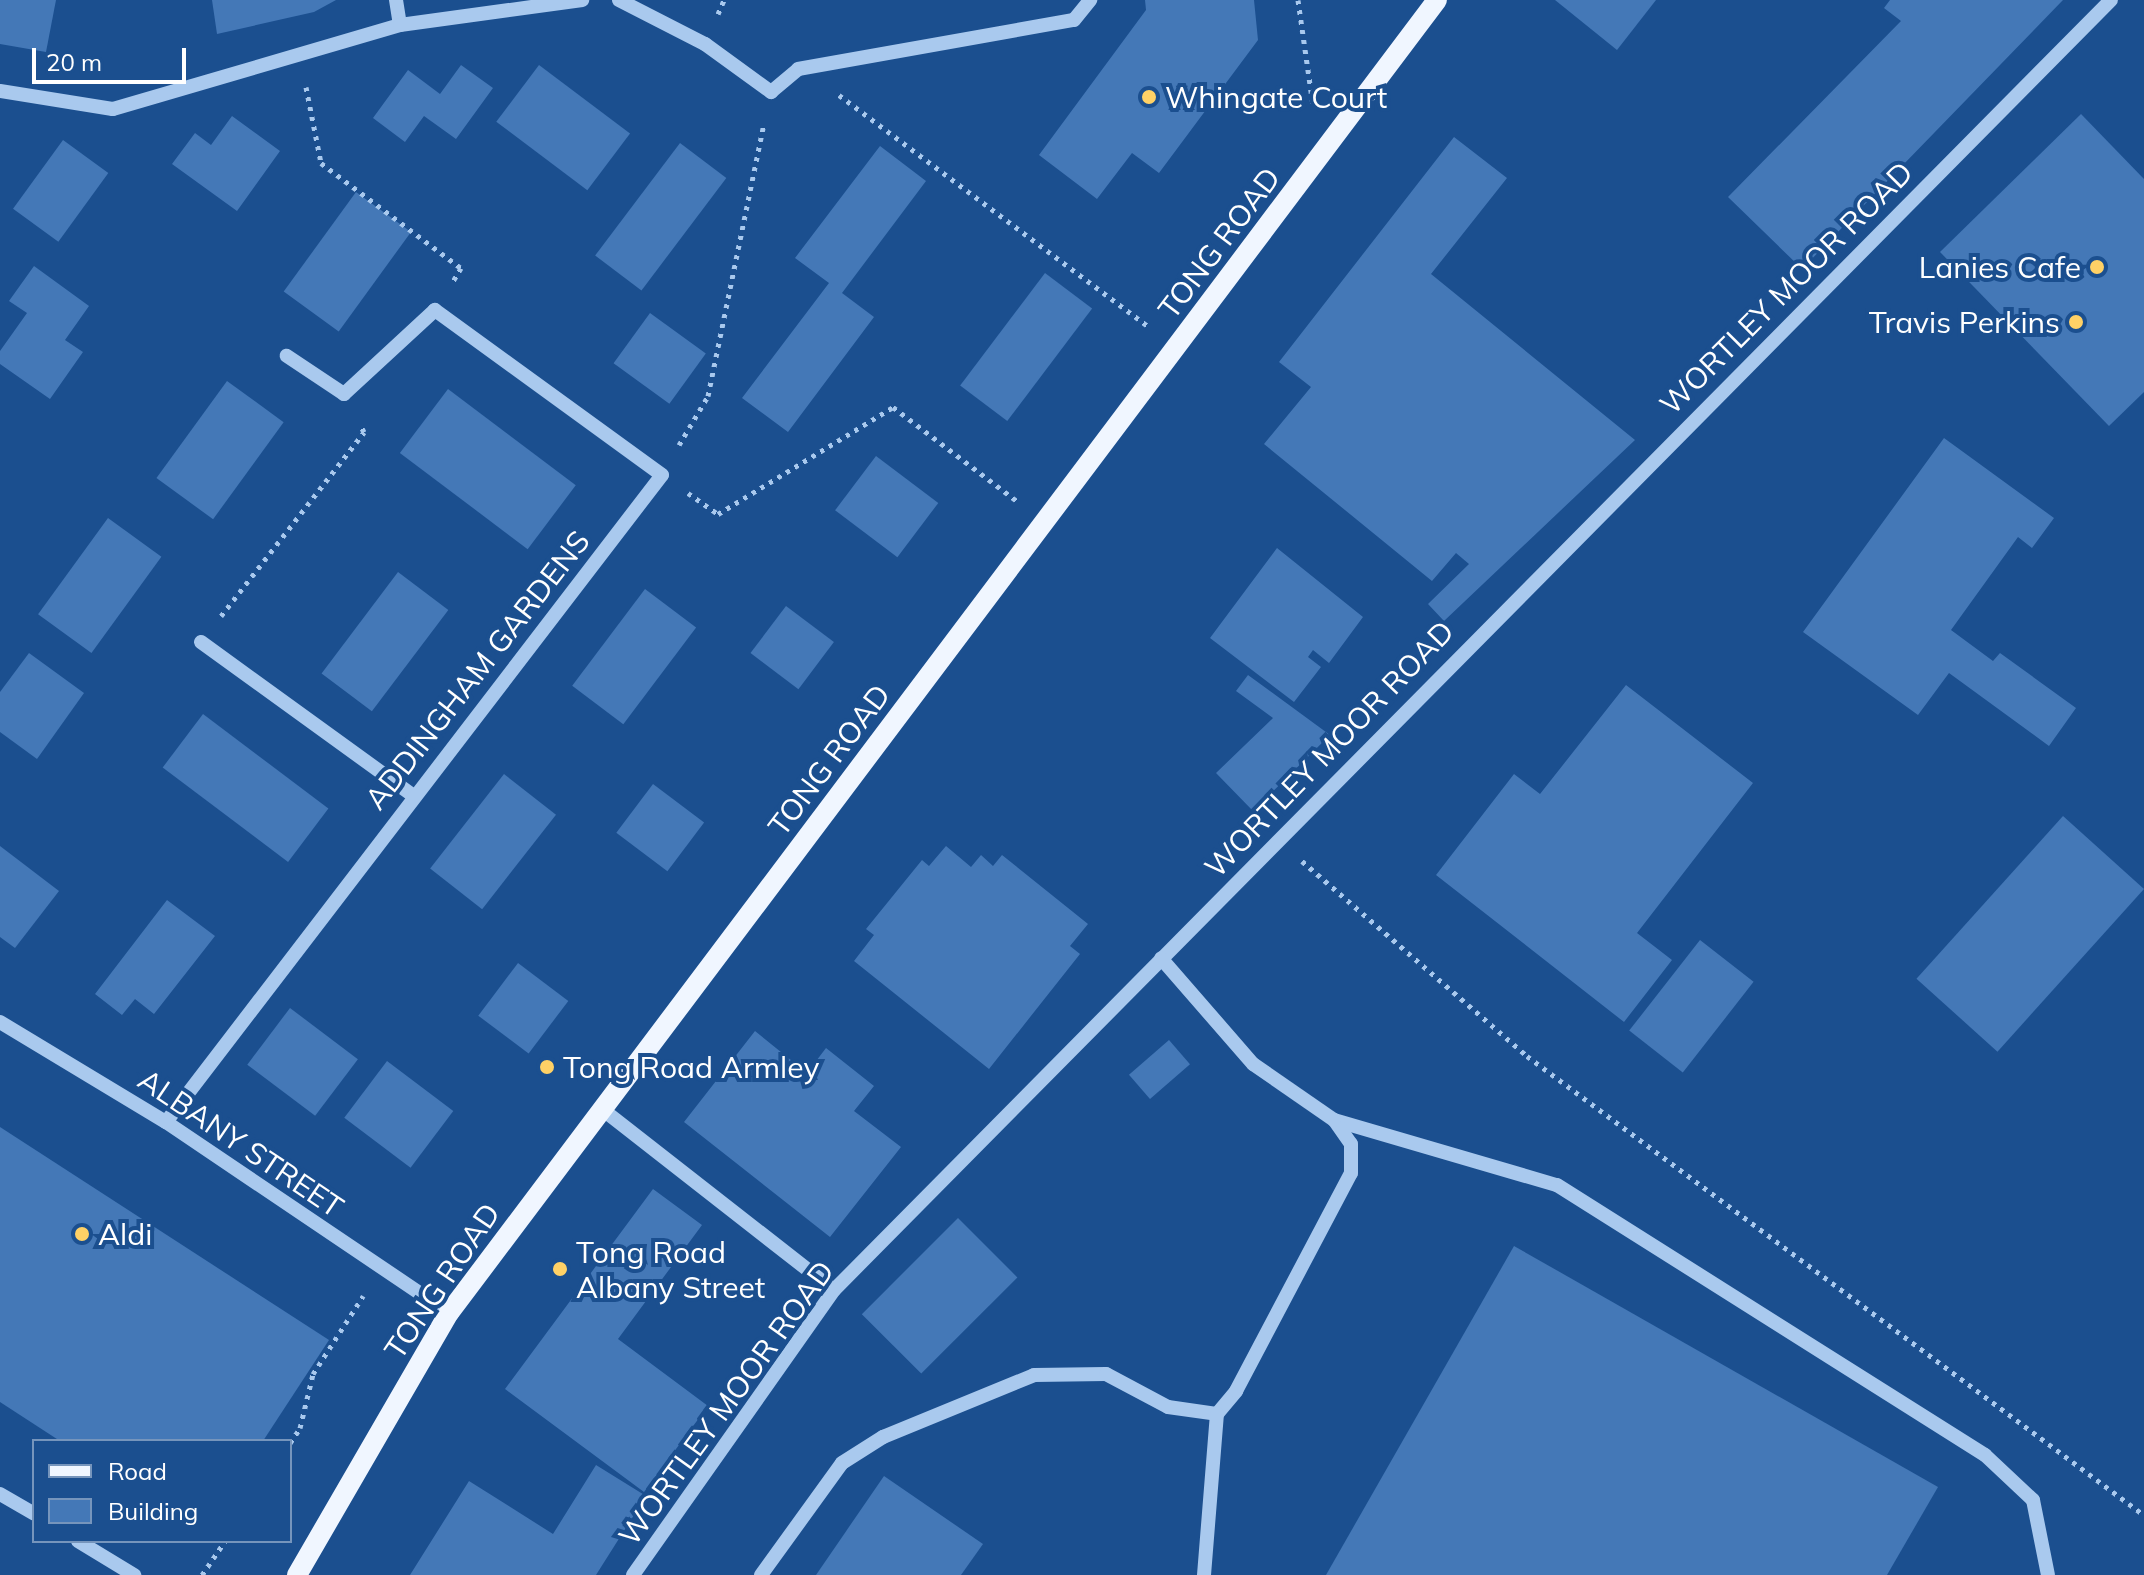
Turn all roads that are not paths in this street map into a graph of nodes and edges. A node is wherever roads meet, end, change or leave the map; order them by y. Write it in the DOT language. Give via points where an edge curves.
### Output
graph roads {
  1 [pos="396,0"];
  2 [pos="582,0"];
  3 [pos="619,0"];
  4 [pos="1090,0"];
  5 [pos="1437,0"];
  6 [pos="2111,0"];
  7 [pos="400,25"];
  8 [pos="0,91"];
  9 [pos="287,356"];
  10 [pos="201,642"];
  11 [pos="411,794"];
  12 [pos="1161,958"];
  13 [pos="0,1022"];
  14 [pos="602,1109"];
  15 [pos="1334,1120"];
  16 [pos="166,1122"];
  17 [pos="834,1290"];
  18 [pos="449,1313"];
  19 [pos="1217,1414"];
  20 [pos="0,1494"];
  21 [pos="32,1513"];
  22 [pos="81,1543"];
  23 [pos="134,1575"];
  24 [pos="297,1575"];
  25 [pos="633,1575"];
  26 [pos="761,1575"];
  27 [pos="1204,1575"];
  28 [pos="2048,1575"];
  1 -- 7 [label="street"];
  2 -- 7 [label="street"];
  3 -- 4 [label="street" via="705,44 771,92 798,69 1074,20"];
  5 -- 14 [label="main road, TONG ROAD"];
  6 -- 12 [label="street, WORTLEY MOOR ROAD"];
  7 -- 8 [label="street" via="113,109"];
  9 -- 11 [label="street, ADDINGHAM GARDENS" via="344,394 435,310 662,475"];
  10 -- 11 [label="street"];
  11 -- 16 [label="street, ADDINGHAM GARDENS"];
  12 -- 15 [label="street" via="1253,1064"];
  12 -- 17 [label="street, WORTLEY MOOR ROAD"];
  13 -- 16 [label="street, ALBANY STREET"];
  14 -- 17 [label="street"];
  14 -- 18 [label="main road, TONG ROAD"];
  15 -- 19 [label="street" via="1351,1144 1351,1173 1236,1391"];
  15 -- 28 [label="street" via="1557,1185 1985,1455 2033,1500"];
  16 -- 18 [label="street, ALBANY STREET"];
  17 -- 25 [label="street, WORTLEY MOOR ROAD"];
  18 -- 24 [label="main road, TONG ROAD"];
  19 -- 26 [label="street" via="1168,1407 1106,1374 1034,1375 883,1437 842,1463"];
  19 -- 27 [label="street"];
  20 -- 21 [label="street"];
  22 -- 23 [label="street"];
}
